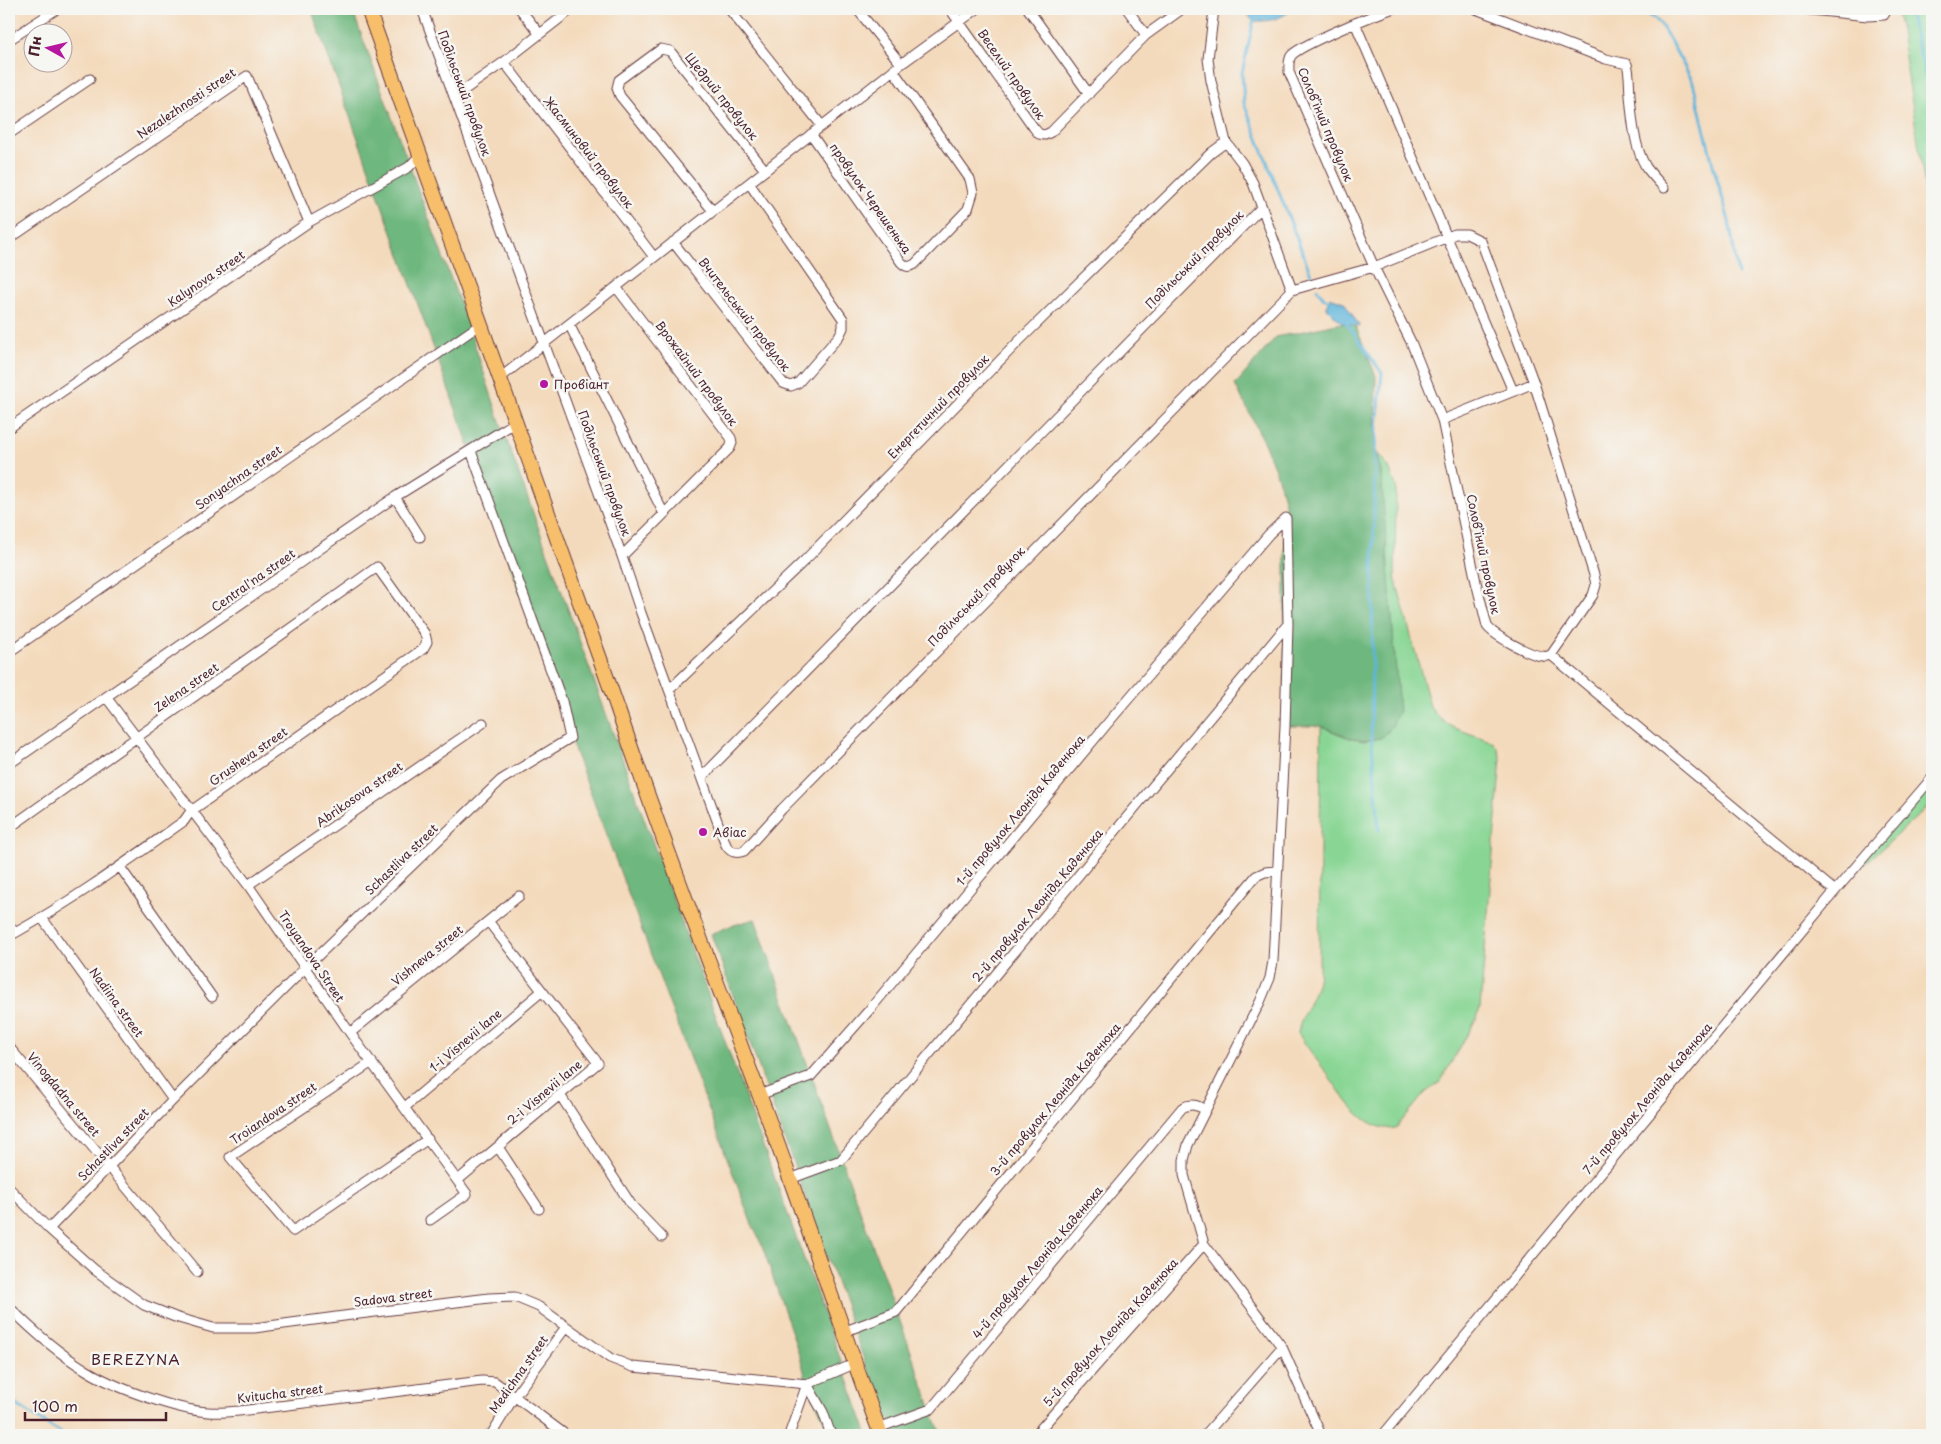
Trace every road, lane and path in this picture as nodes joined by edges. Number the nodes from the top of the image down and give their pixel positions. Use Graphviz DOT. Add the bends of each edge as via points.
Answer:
graph roads {
  1 [pos="57,9"];
  2 [pos="368,9"];
  3 [pos="422,9"];
  4 [pos="520,9"];
  5 [pos="572,9"];
  6 [pos="729,9"];
  7 [pos="857,9"];
  8 [pos="950,9"];
  9 [pos="977,9"];
  10 [pos="1028,9"];
  11 [pos="1127,9"];
  12 [pos="1182,9"];
  13 [pos="1214,9"];
  14 [pos="1391,9"];
  15 [pos="1476,9"];
  16 [pos="1802,9"];
  17 [pos="1887,9"];
  18 [pos="960,22"];
  19 [pos="1355,23"];
  20 [pos="539,33"];
  21 [pos="1146,35"];
  22 [pos="9,40"];
  23 [pos="504,62"];
  24 [pos="897,67"];
  25 [pos="90,80"];
  26 [pos="1089,94"];
  27 [pos="454,97"];
  28 [pos="822,126"];
  29 [pos="9,134"];
  30 [pos="811,134"];
  31 [pos="1226,142"];
  32 [pos="420,155"];
  33 [pos="765,170"];
  34 [pos="749,183"];
  35 [pos="1664,188"];
  36 [pos="1262,207"];
  37 [pos="713,211"];
  38 [pos="309,222"];
  39 [pos="1446,237"];
  40 [pos="9,239"];
  41 [pos="674,242"];
  42 [pos="654,257"];
  43 [pos="1374,267"];
  44 [pos="616,287"];
  45 [pos="1292,290"];
  46 [pos="481,324"];
  47 [pos="568,324"];
  48 [pos="544,343"];
  49 [pos="500,378"];
  50 [pos="1534,383"];
  51 [pos="1513,391"];
  52 [pos="1442,420"];
  53 [pos="516,422"];
  54 [pos="9,428"];
  55 [pos="471,451"];
  56 [pos="395,497"];
  57 [pos="664,514"];
  58 [pos="420,537"];
  59 [pos="622,556"];
  60 [pos="377,567"];
  61 [pos="1288,624"];
  62 [pos="9,652"];
  63 [pos="1551,655"];
  64 [pos="670,689"];
  65 [pos="106,697"];
  66 [pos="483,723"];
  67 [pos="137,736"];
  68 [pos="9,764"];
  69 [pos="702,777"];
  70 [pos="1932,778"];
  71 [pos="191,811"];
  72 [pos="9,828"];
  73 [pos="120,867"];
  74 [pos="1276,871"];
  75 [pos="248,885"];
  76 [pos="1835,890"];
  77 [pos="519,896"];
  78 [pos="42,918"];
  79 [pos="488,921"];
  80 [pos="9,925"];
  81 [pos="304,969"];
  82 [pos="541,992"];
  83 [pos="212,997"];
  84 [pos="350,1033"];
  85 [pos="9,1047"];
  86 [pos="372,1062"];
  87 [pos="759,1094"];
  88 [pos="560,1095"];
  89 [pos="173,1100"];
  90 [pos="405,1107"];
  91 [pos="1206,1110"];
  92 [pos="428,1139"];
  93 [pos="498,1147"];
  94 [pos="108,1167"];
  95 [pos="790,1179"];
  96 [pos="458,1180"];
  97 [pos="9,1188"];
  98 [pos="539,1209"];
  99 [pos="430,1220"];
  100 [pos="49,1230"];
  101 [pos="662,1237"];
  102 [pos="1204,1244"];
  103 [pos="197,1272"];
  104 [pos="9,1307"];
  105 [pos="566,1327"];
  106 [pos="843,1332"];
  107 [pos="1282,1347"];
  108 [pos="854,1364"];
  109 [pos="807,1384"];
  110 [pos="514,1397"];
  111 [pos="879,1431"];
  112 [pos="491,1435"];
  113 [pos="566,1435"];
  114 [pos="789,1435"];
  115 [pos="831,1435"];
  116 [pos="1035,1435"];
  117 [pos="1205,1435"];
  118 [pos="1321,1435"];
  119 [pos="1382,1435"];
  1 -- 22 [label="street"];
  2 -- 32 [label="highway"];
  3 -- 27 [label="street, Подільський провулок"];
  4 -- 20 [label="street"];
  5 -- 20 [label="street"];
  6 -- 28 [label="street"];
  7 -- 24 [label="street"];
  8 -- 18 [label="street"];
  9 -- 18 [label="street"];
  10 -- 26 [label="street"];
  11 -- 21 [label="street"];
  12 -- 21 [label="street, Веселий провулок"];
  13 -- 31 [label="street" via="1208,59"];
  14 -- 19 [label="street, Соловʼїний провулок"];
  15 -- 35 [label="street" via="1627,64 1639,150 1646,167"];
  16 -- 17 [label="street" via="1868,16 1884,15"];
  18 -- 24 [label="street"];
  18 -- 26 [label="street, Веселий провулок" via="1039,134 1051,132"];
  19 -- 39 [label="street"];
  19 -- 43 [label="street, Соловʼїний провулок" via="1296,52 1291,56 1289,72"];
  20 -- 23 [label="street"];
  21 -- 26 [label="street, Веселий провулок"];
  23 -- 27 [label="street"];
  23 -- 42 [label="street, Жасминовий провулок"];
  24 -- 28 [label="street"];
  24 -- 30 [label="street, провулок Черешенька" via="970,179 973,193 968,209 915,264 910,267 901,262"];
  25 -- 29 [label="street"];
  27 -- 48 [label="street, Подільський провулок"];
  28 -- 30 [label="street"];
  30 -- 33 [label="street"];
  31 -- 36 [label="street" via="1248,172"];
  31 -- 64 [label="street, Енергетичний провулок" via="1020,340 811,554"];
  32 -- 38 [label="street, Kalynova street" via="409,167"];
  32 -- 46 [label="highway"];
  33 -- 34 [label="street"];
  33 -- 37 [label="street, Щедрий провулок" via="670,51 661,49 619,80 620,96"];
  34 -- 37 [label="street"];
  34 -- 41 [label="street, Вчительський провулок" via="843,319 839,336 798,383 791,386 782,383"];
  36 -- 45 [label="street"];
  36 -- 69 [label="street, Подільський провулок"];
  37 -- 41 [label="street"];
  38 -- 40 [label="street, Nezalezhnosti street" via="247,76"];
  38 -- 54 [label="street, Kalynova street"];
  39 -- 43 [label="street"];
  39 -- 50 [label="street" via="1467,234 1480,241"];
  39 -- 51 [label="street"];
  41 -- 42 [label="street"];
  42 -- 44 [label="street"];
  43 -- 45 [label="street"];
  43 -- 52 [label="street, Соловʼїний провулок" via="1411,342"];
  44 -- 47 [label="street"];
  44 -- 57 [label="street, Врожайний провулок" via="732,440 730,448"];
  45 -- 69 [label="street, Подільський провулок" via="744,851 735,852 726,845"];
  46 -- 49 [label="highway"];
  46 -- 62 [label="street, Sonyachna street"];
  47 -- 48 [label="street"];
  47 -- 57 [label="street"];
  48 -- 49 [label="street"];
  48 -- 59 [label="street, Подільський провулок"];
  49 -- 53 [label="highway"];
  50 -- 51 [label="street"];
  50 -- 63 [label="street" via="1596,585 1594,595"];
  51 -- 52 [label="street"];
  52 -- 63 [label="street, Соловʼїний провулок" via="1487,626 1496,636 1538,656"];
  53 -- 55 [label="street, Central'na street"];
  53 -- 87 [label="highway" via="648,798"];
  55 -- 56 [label="street, Central'na street"];
  55 -- 81 [label="street, Schastliva street" via="562,701 570,738 501,780"];
  56 -- 58 [label="street"];
  56 -- 65 [label="street, Central'na street"];
  57 -- 59 [label="street, Врожайний провулок"];
  59 -- 64 [label="street, Подільський провулок"];
  60 -- 67 [label="street, Zelena street"];
  60 -- 71 [label="street, Grusheva street" via="425,634 428,642 423,649"];
  61 -- 74 [label="street"];
  61 -- 87 [label="street, 1-й провулок Леоніда Каденюка" via="1286,518 1107,724 811,1076"];
  61 -- 95 [label="street, 2-й провулок Леоніда Каденюка" via="841,1160"];
  63 -- 76 [label="street"];
  64 -- 69 [label="street, Подільський провулок"];
  65 -- 67 [label="street, Troyandova Street"];
  65 -- 68 [label="street, Central'na street"];
  66 -- 75 [label="street, Abrikosova street"];
  67 -- 71 [label="street, Troyandova Street"];
  67 -- 72 [label="street, Zelena street"];
  70 -- 76 [label="street, 7-й провулок Леоніда Каденюка"];
  71 -- 73 [label="street, Grusheva street" via="184,821"];
  71 -- 75 [label="street, Troyandova Street"];
  73 -- 78 [label="street, Grusheva street"];
  73 -- 83 [label="street"];
  74 -- 91 [label="street" via="1270,978"];
  74 -- 106 [label="street, 3-й провулок Леоніда Каденюка" via="1256,876 896,1312"];
  75 -- 81 [label="street, Troyandova Street"];
  76 -- 119 [label="street, 7-й провулок Леоніда Каденюка"];
  77 -- 79 [label="street, Vishneva street"];
  78 -- 80 [label="street, Grusheva street" via="15,933"];
  78 -- 89 [label="street, Nadiina street"];
  79 -- 82 [label="street"];
  79 -- 84 [label="street, Vishneva street"];
  81 -- 84 [label="street, Troyandova Street"];
  81 -- 89 [label="street, Schastliva street"];
  82 -- 88 [label="street, 2-i Visnevii lane" via="598,1063"];
  82 -- 90 [label="street, 1-i Visnevii lane"];
  84 -- 86 [label="street, Troyandova Street"];
  85 -- 94 [label="street, Vinogdadna street"];
  86 -- 90 [label="street, Troyandova Street"];
  86 -- 92 [label="street, Troiandova street" via="230,1157 293,1231"];
  87 -- 95 [label="highway"];
  88 -- 93 [label="street, 2-i Visnevii lane"];
  88 -- 101 [label="street" via="632,1206"];
  89 -- 94 [label="street, Schastliva street"];
  90 -- 92 [label="street, Troyandova Street"];
  91 -- 102 [label="street" via="1188,1145 1184,1168"];
  91 -- 111 [label="street, 4-й провулок Леоніда Каденюка" via="1194,1104 1182,1108 931,1410"];
  92 -- 96 [label="street, Troyandova Street"];
  93 -- 96 [label="street, 2-i Visnevii lane"];
  93 -- 98 [label="street"];
  94 -- 100 [label="street, Schastliva street"];
  94 -- 103 [label="street, Vinogdadna street"];
  95 -- 106 [label="highway"];
  96 -- 99 [label="street, Troyandova Street" via="467,1194"];
  97 -- 100 [label="street, Sadova street"];
  100 -- 105 [label="street, Sadova street" via="95,1270 144,1305 213,1328 254,1328 515,1296 539,1307"];
  102 -- 107 [label="street"];
  102 -- 116 [label="street, 5-й провулок Леоніда Каденюка"];
  104 -- 110 [label="street, Kvitucha street" via="87,1372 132,1391 195,1410 239,1411 482,1381 495,1382"];
  105 -- 109 [label="street, Sadova street" via="610,1358 633,1367"];
  105 -- 110 [label="street, Medichna street"];
  106 -- 108 [label="highway"];
  107 -- 117 [label="street"];
  107 -- 118 [label="street"];
  108 -- 109 [label="street"];
  108 -- 111 [label="highway"];
  109 -- 114 [label="street"];
  109 -- 115 [label="street" via="823,1412"];
  110 -- 112 [label="street, Medichna street"];
  110 -- 113 [label="street, Kvitucha street"];
}
